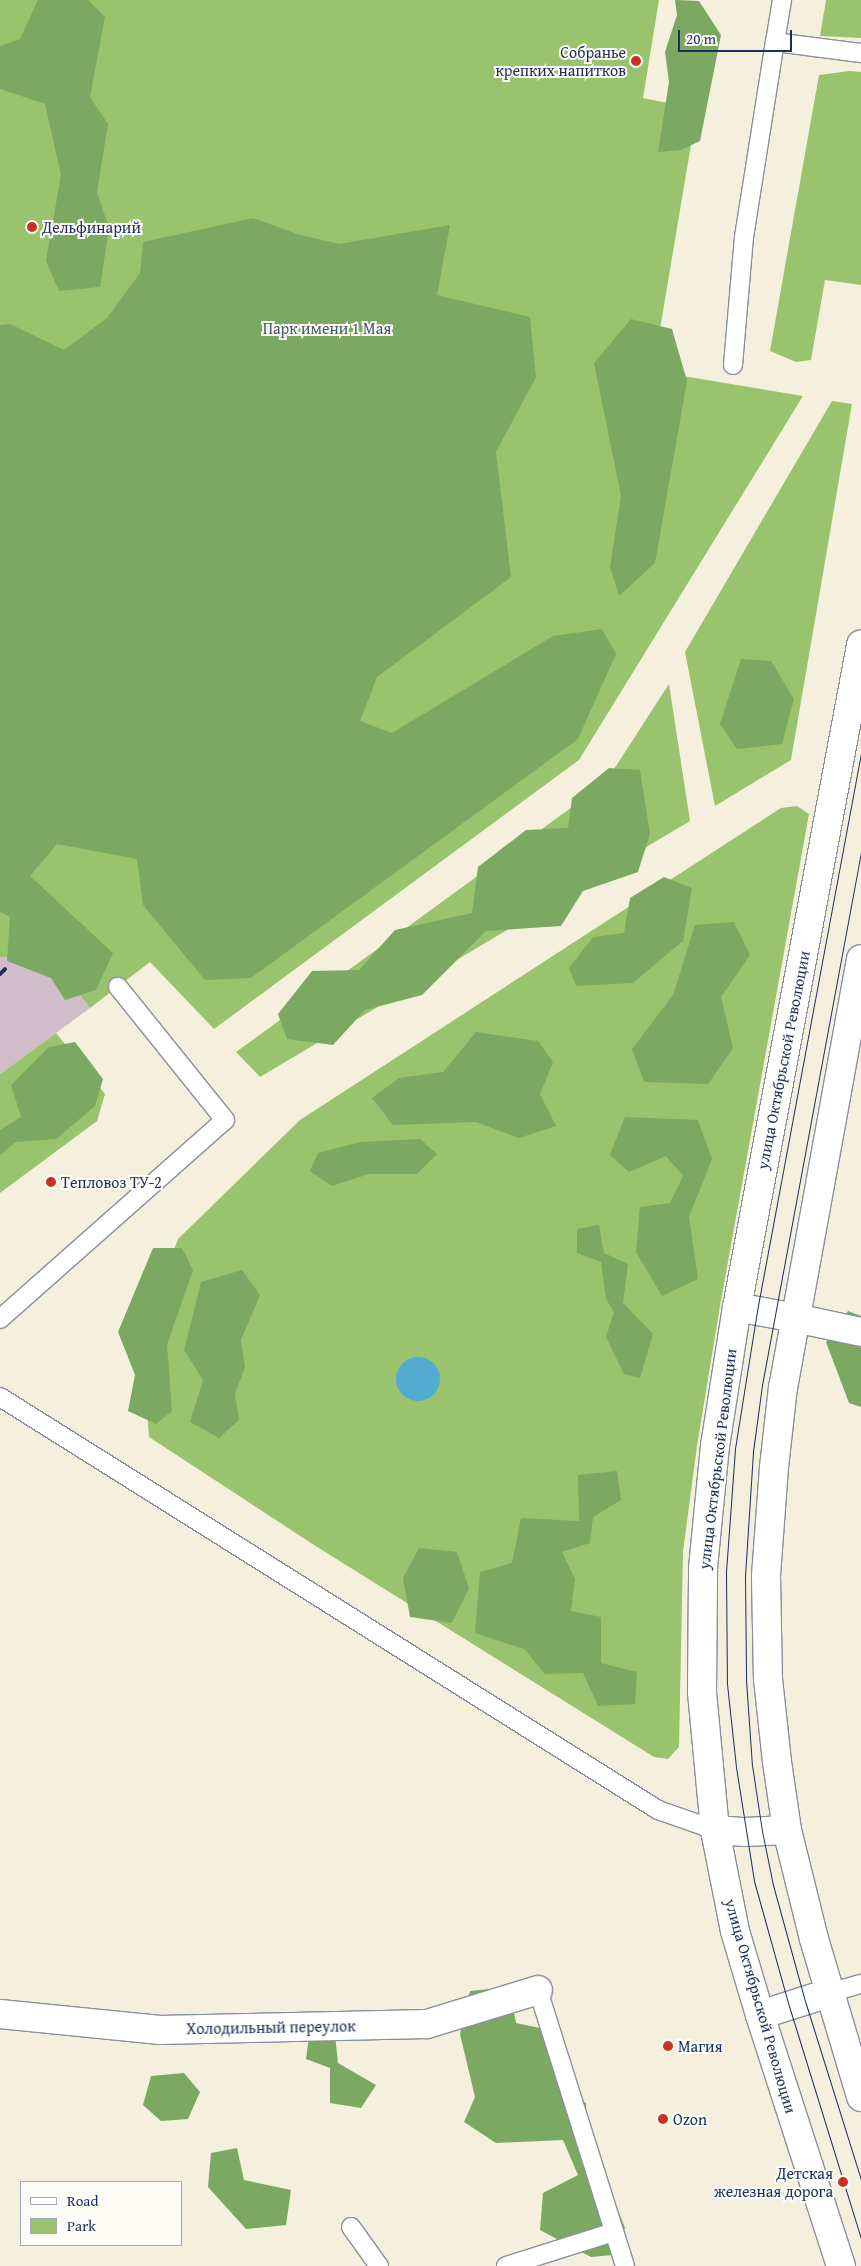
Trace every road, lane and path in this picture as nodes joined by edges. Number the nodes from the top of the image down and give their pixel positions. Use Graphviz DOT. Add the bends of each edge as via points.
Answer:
graph roads {
  1 [pos="782,0"];
  2 [pos="776,42"];
  3 [pos="861,53"];
  4 [pos="733,365"];
  5 [pos="861,645"];
  6 [pos="861,959"];
  7 [pos="118,987"];
  8 [pos="737,1307"];
  9 [pos="795,1318"];
  10 [pos="0,1319"];
  11 [pos="861,1332"];
  12 [pos="0,1397"];
  13 [pos="715,1830"];
  14 [pos="787,1830"];
  15 [pos="861,1984"];
  16 [pos="538,1990"];
  17 [pos="829,1993"];
  18 [pos="0,2014"];
  19 [pos="760,2015"];
  20 [pos="861,2097"];
  21 [pos="350,2227"];
  22 [pos="614,2232"];
  23 [pos="379,2266"];
  24 [pos="506,2266"];
  25 [pos="625,2266"];
  26 [pos="842,2266"];
  1 -- 2 [label="lane"];
  2 -- 3 [label="lane"];
  2 -- 4 [label="lane" via="744,237"];
  5 -- 8 [label="main road, улица Октябрьской Революции"];
  6 -- 9 [label="main road"];
  7 -- 10 [label="lane" via="225,1120"];
  8 -- 9 [label="main road"];
  8 -- 13 [label="main road, улица Октябрьской Революции" via="716,1446 703,1568 702,1692"];
  9 -- 11 [label="main road"];
  9 -- 14 [label="main road" via="774,1466 766,1577 768,1679"];
  12 -- 13 [label="lane" via="658,1810"];
  13 -- 14 [label="main road"];
  13 -- 19 [label="main road, улица Октябрьской Революции" via="735,1931"];
  14 -- 17 [label="main road"];
  15 -- 17 [label="lane"];
  16 -- 18 [label="main road, Холодильный переулок" via="427,2024 160,2030"];
  16 -- 22 [label="lane"];
  17 -- 19 [label="main road"];
  17 -- 20 [label="main road"];
  19 -- 26 [label="main road, улица Октябрьской Революции"];
  21 -- 23 [label="lane"];
  22 -- 24 [label="lane"];
  22 -- 25 [label="lane"];
}
